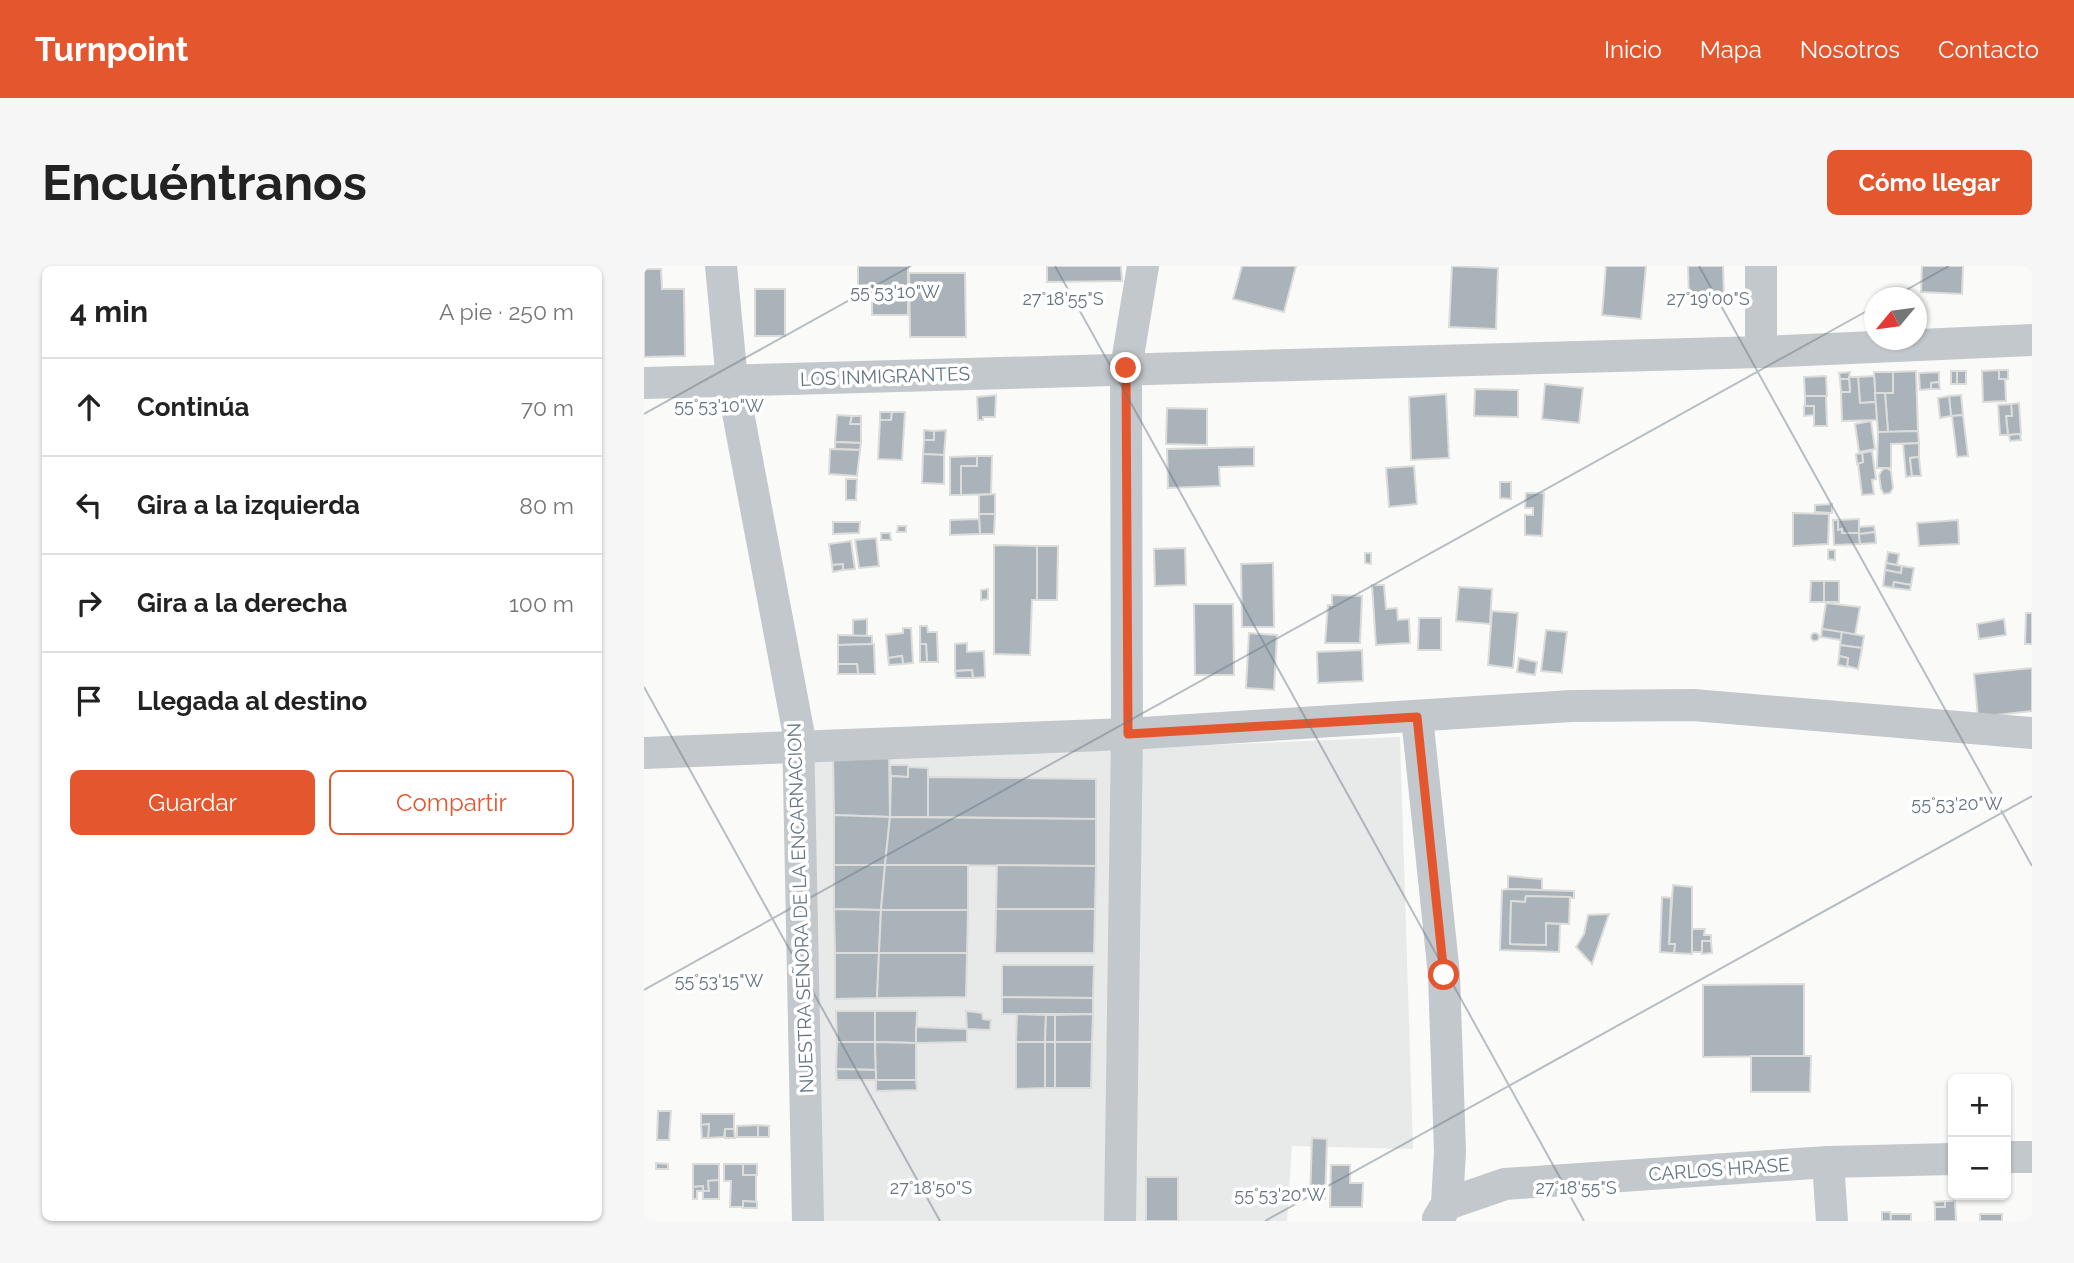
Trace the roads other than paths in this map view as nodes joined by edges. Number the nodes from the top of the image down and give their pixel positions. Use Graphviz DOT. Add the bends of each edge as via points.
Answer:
graph roads {
  1 [pos="721,266"];
  2 [pos="1143,266"];
  3 [pos="1761,266"];
  4 [pos="2032,340"];
  5 [pos="1761,352"];
  6 [pos="1126,368"];
  7 [pos="732,381"];
  8 [pos="644,383"];
  9 [pos="1417,717"];
  10 [pos="2032,733"];
  11 [pos="1128,734"];
  12 [pos="798,748"];
  13 [pos="644,753"];
  14 [pos="2011,1157"];
  15 [pos="2032,1157"];
  16 [pos="1948,1159"];
  17 [pos="1828,1162"];
  18 [pos="1442,1212"];
  19 [pos="808,1221"];
  20 [pos="1120,1221"];
  21 [pos="1832,1221"];
  1 -- 7 [label="street, NUESTRA SEÑORA DE LA ENCARNACION"];
  2 -- 6 [label="street"];
  3 -- 5 [label="street"];
  4 -- 5 [label="street, LOS INMIGRANTES"];
  5 -- 6 [label="street, LOS INMIGRANTES"];
  6 -- 7 [label="street, LOS INMIGRANTES"];
  6 -- 11 [label="street"];
  7 -- 8 [label="street, LOS INMIGRANTES"];
  7 -- 12 [label="street, NUESTRA SEÑORA DE LA ENCARNACION"];
  9 -- 10 [label="street" via="1571,706 1693,705"];
  9 -- 11 [label="street"];
  9 -- 18 [label="street" via="1444,975 1450,1151"];
  11 -- 12 [label="street"];
  11 -- 20 [label="street"];
  12 -- 13 [label="street"];
  12 -- 19 [label="street, NUESTRA SEÑORA DE LA ENCARNACION"];
  14 -- 15 [label="street"];
  16 -- 17 [label="street, CARLOS HRASE"];
  17 -- 18 [label="street, CARLOS HRASE" via="1505,1184"];
  17 -- 21 [label="street"];
}
